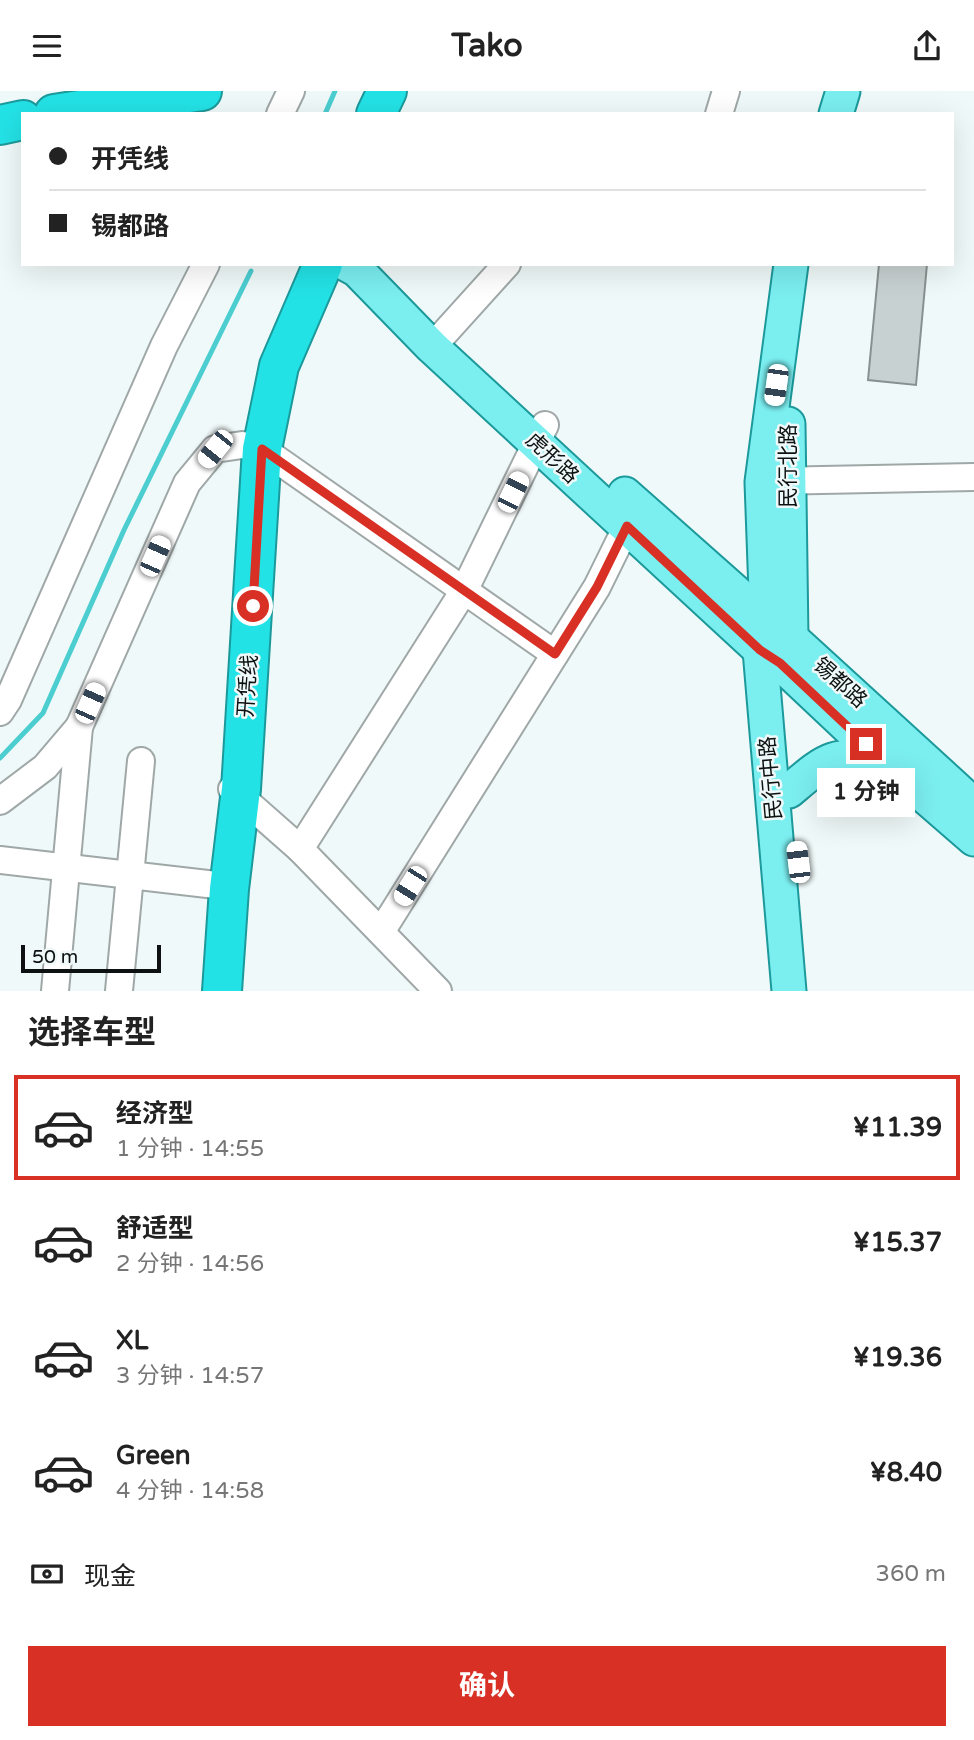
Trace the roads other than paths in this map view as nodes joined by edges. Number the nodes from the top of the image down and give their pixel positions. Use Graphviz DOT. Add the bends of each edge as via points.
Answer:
graph roads {
  1 [pos="202,91"];
  2 [pos="291,91"];
  3 [pos="387,91"];
  4 [pos="726,91"];
  5 [pos="843,91"];
  6 [pos="66,112"];
  7 [pos="281,112"];
  8 [pos="377,112"];
  9 [pos="720,112"];
  10 [pos="837,112"];
  11 [pos="21,120"];
  12 [pos="0,125"];
  13 [pos="205,266"];
  14 [pos="297,266"];
  15 [pos="322,266"];
  16 [pos="350,266"];
  17 [pos="379,266"];
  18 [pos="505,266"];
  19 [pos="791,266"];
  20 [pos="437,340"];
  21 [pos="541,434"];
  22 [pos="252,447"];
  23 [pos="974,477"];
  24 [pos="775,480"];
  25 [pos="631,515"];
  26 [pos="465,589"];
  27 [pos="774,642"];
  28 [pos="555,654"];
  29 [pos="0,712"];
  30 [pos="79,727"];
  31 [pos="883,760"];
  32 [pos="141,761"];
  33 [pos="234,791"];
  34 [pos="789,791"];
  35 [pos="0,801"];
  36 [pos="974,805"];
  37 [pos="974,839"];
  38 [pos="300,849"];
  39 [pos="0,860"];
  40 [pos="67,868"];
  41 [pos="129,875"];
  42 [pos="216,885"];
  43 [pos="381,932"];
  44 [pos="55,991"];
  45 [pos="119,991"];
  46 [pos="209,991"];
  47 [pos="222,991"];
  48 [pos="438,991"];
  49 [pos="789,991"];
  50 [pos="800,991"];
  1 -- 6 [label="highway"];
  2 -- 7 [label="street"];
  3 -- 8 [label="highway"];
  4 -- 9 [label="street"];
  5 -- 10 [label="main road"];
  11 -- 12 [label="highway"];
  13 -- 29 [label="street" via="164,346"];
  14 -- 22 [label="highway, 开凭线" via="259,355"];
  15 -- 22 [label="highway, 开凭线" via="279,366"];
  16 -- 20 [label="main road, 虎形路"];
  17 -- 20 [label="main road, 虎形路"];
  18 -- 20 [label="street"];
  19 -- 24 [label="main road, 民行北路"];
  20 -- 21 [label="main road, 虎形路"];
  21 -- 25 [label="main road, 虎形路"];
  21 -- 26 [label="street"];
  22 -- 26 [label="street"];
  22 -- 30 [label="street" via="215,449 187,483"];
  22 -- 33 [label="highway, 开凭线"];
  23 -- 24 [label="street"];
  24 -- 27 [label="main road, 民行北路"];
  25 -- 27 [label="main road, 虎形路"];
  25 -- 28 [label="street" via="597,587"];
  26 -- 28 [label="street"];
  26 -- 38 [label="street"];
  27 -- 31 [label="main road, 锡都路"];
  27 -- 34 [label="main road, 民行中路"];
  27 -- 36 [label="main road, 锡都路"];
  27 -- 49 [label="main road, 民行中路"];
  28 -- 43 [label="street"];
  30 -- 35 [label="street" via="45,767"];
  30 -- 40 [label="street"];
  31 -- 34 [label="main road" via="858,756 830,759"];
  31 -- 37 [label="main road, 锡都路"];
  32 -- 41 [label="street"];
  33 -- 38 [label="street"];
  33 -- 42 [label="highway, 开凭线"];
  33 -- 47 [label="highway, 开凭线"];
  34 -- 50 [label="main road, 民行中路" via="800,885"];
  38 -- 43 [label="street"];
  39 -- 40 [label="street"];
  40 -- 41 [label="street"];
  40 -- 44 [label="street"];
  41 -- 42 [label="street"];
  41 -- 45 [label="street"];
  42 -- 46 [label="highway, 开凭线"];
  43 -- 48 [label="street"];
}
